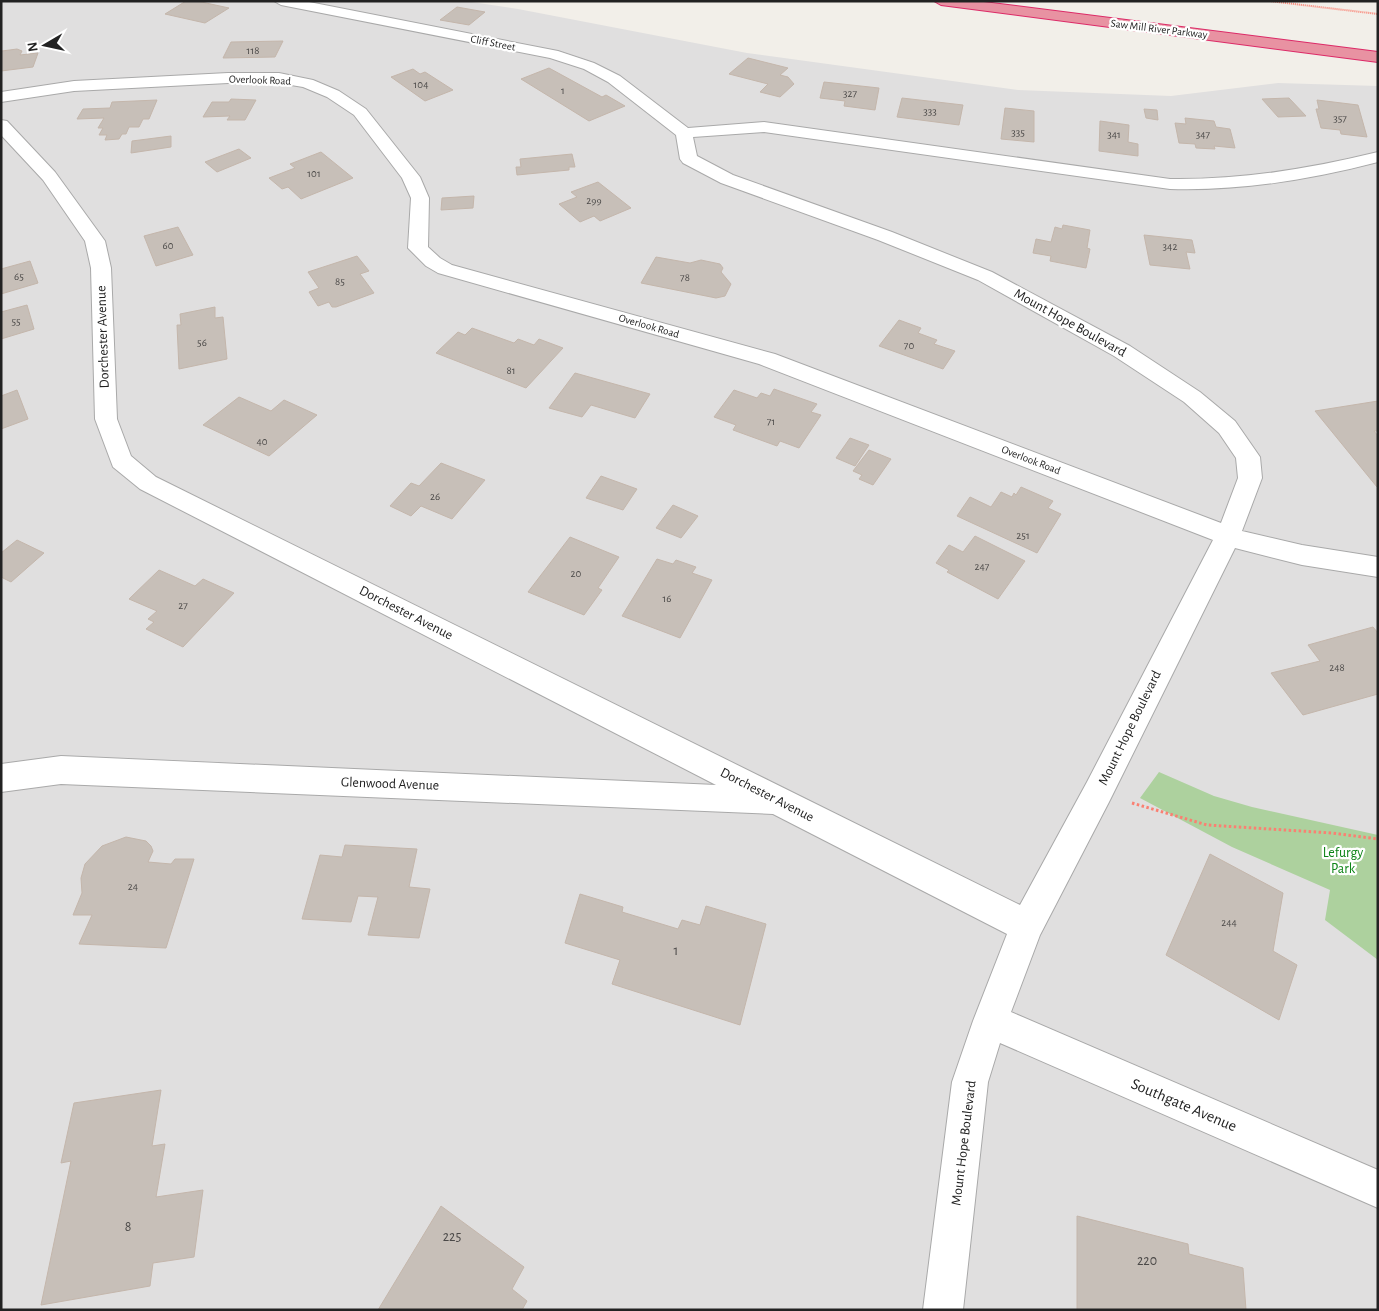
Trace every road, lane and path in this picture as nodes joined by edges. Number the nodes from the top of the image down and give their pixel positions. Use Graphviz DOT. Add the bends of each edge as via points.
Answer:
graph roads {
  1 [pos="281,1"];
  2 [pos="941,1"];
  3 [pos="1029,1"];
  4 [pos="1269,1"];
  5 [pos="1378,14"];
  6 [pos="1378,45"];
  7 [pos="1378,57"];
  8 [pos="1,98"];
  9 [pos="1,125"];
  10 [pos="684,133"];
  11 [pos="1378,157"];
  12 [pos="1228,536"];
  13 [pos="1378,567"];
  14 [pos="1,778"];
  15 [pos="1098,792"];
  16 [pos="779,801"];
  17 [pos="1378,839"];
  18 [pos="1027,926"];
  19 [pos="990,1021"];
  20 [pos="1378,1189"];
  21 [pos="943,1310"];
  1 -- 10 [label="street, Cliff Street" via="553,54 589,66 614,79"];
  2 -- 7 [label="highway, Saw Mill River Parkway"];
  3 -- 6 [label="highway, Saw Mill River Parkway"];
  4 -- 5 [label="path"];
  8 -- 12 [label="street, Overlook Road" via="74,86 228,78 279,78 307,83 360,112 411,177 420,198 418,248 445,269 767,359"];
  9 -- 16 [label="street, Dorchester Avenue" via="49,176 94,241 100,268 106,419 121,462 148,483"];
  10 -- 11 [label="street" via="764,127 1199,186 1289,175"];
  10 -- 12 [label="street, Mount Hope Boulevard" via="689,159 727,180 885,236 985,276 1122,351 1192,397 1227,427 1248,457 1250,478"];
  12 -- 13 [label="street, Overlook Road" via="1327,562"];
  12 -- 15 [label="street, Mount Hope Boulevard"];
  14 -- 16 [label="street, Glenwood Avenue" via="61,770"];
  15 -- 17 [label="path" via="1207,825"];
  15 -- 18 [label="street, Mount Hope Boulevard"];
  16 -- 18 [label="street, Dorchester Avenue"];
  18 -- 19 [label="street, Mount Hope Boulevard"];
  19 -- 20 [label="street, Southgate Avenue"];
  19 -- 21 [label="street, Mount Hope Boulevard" via="970,1082"];
}
